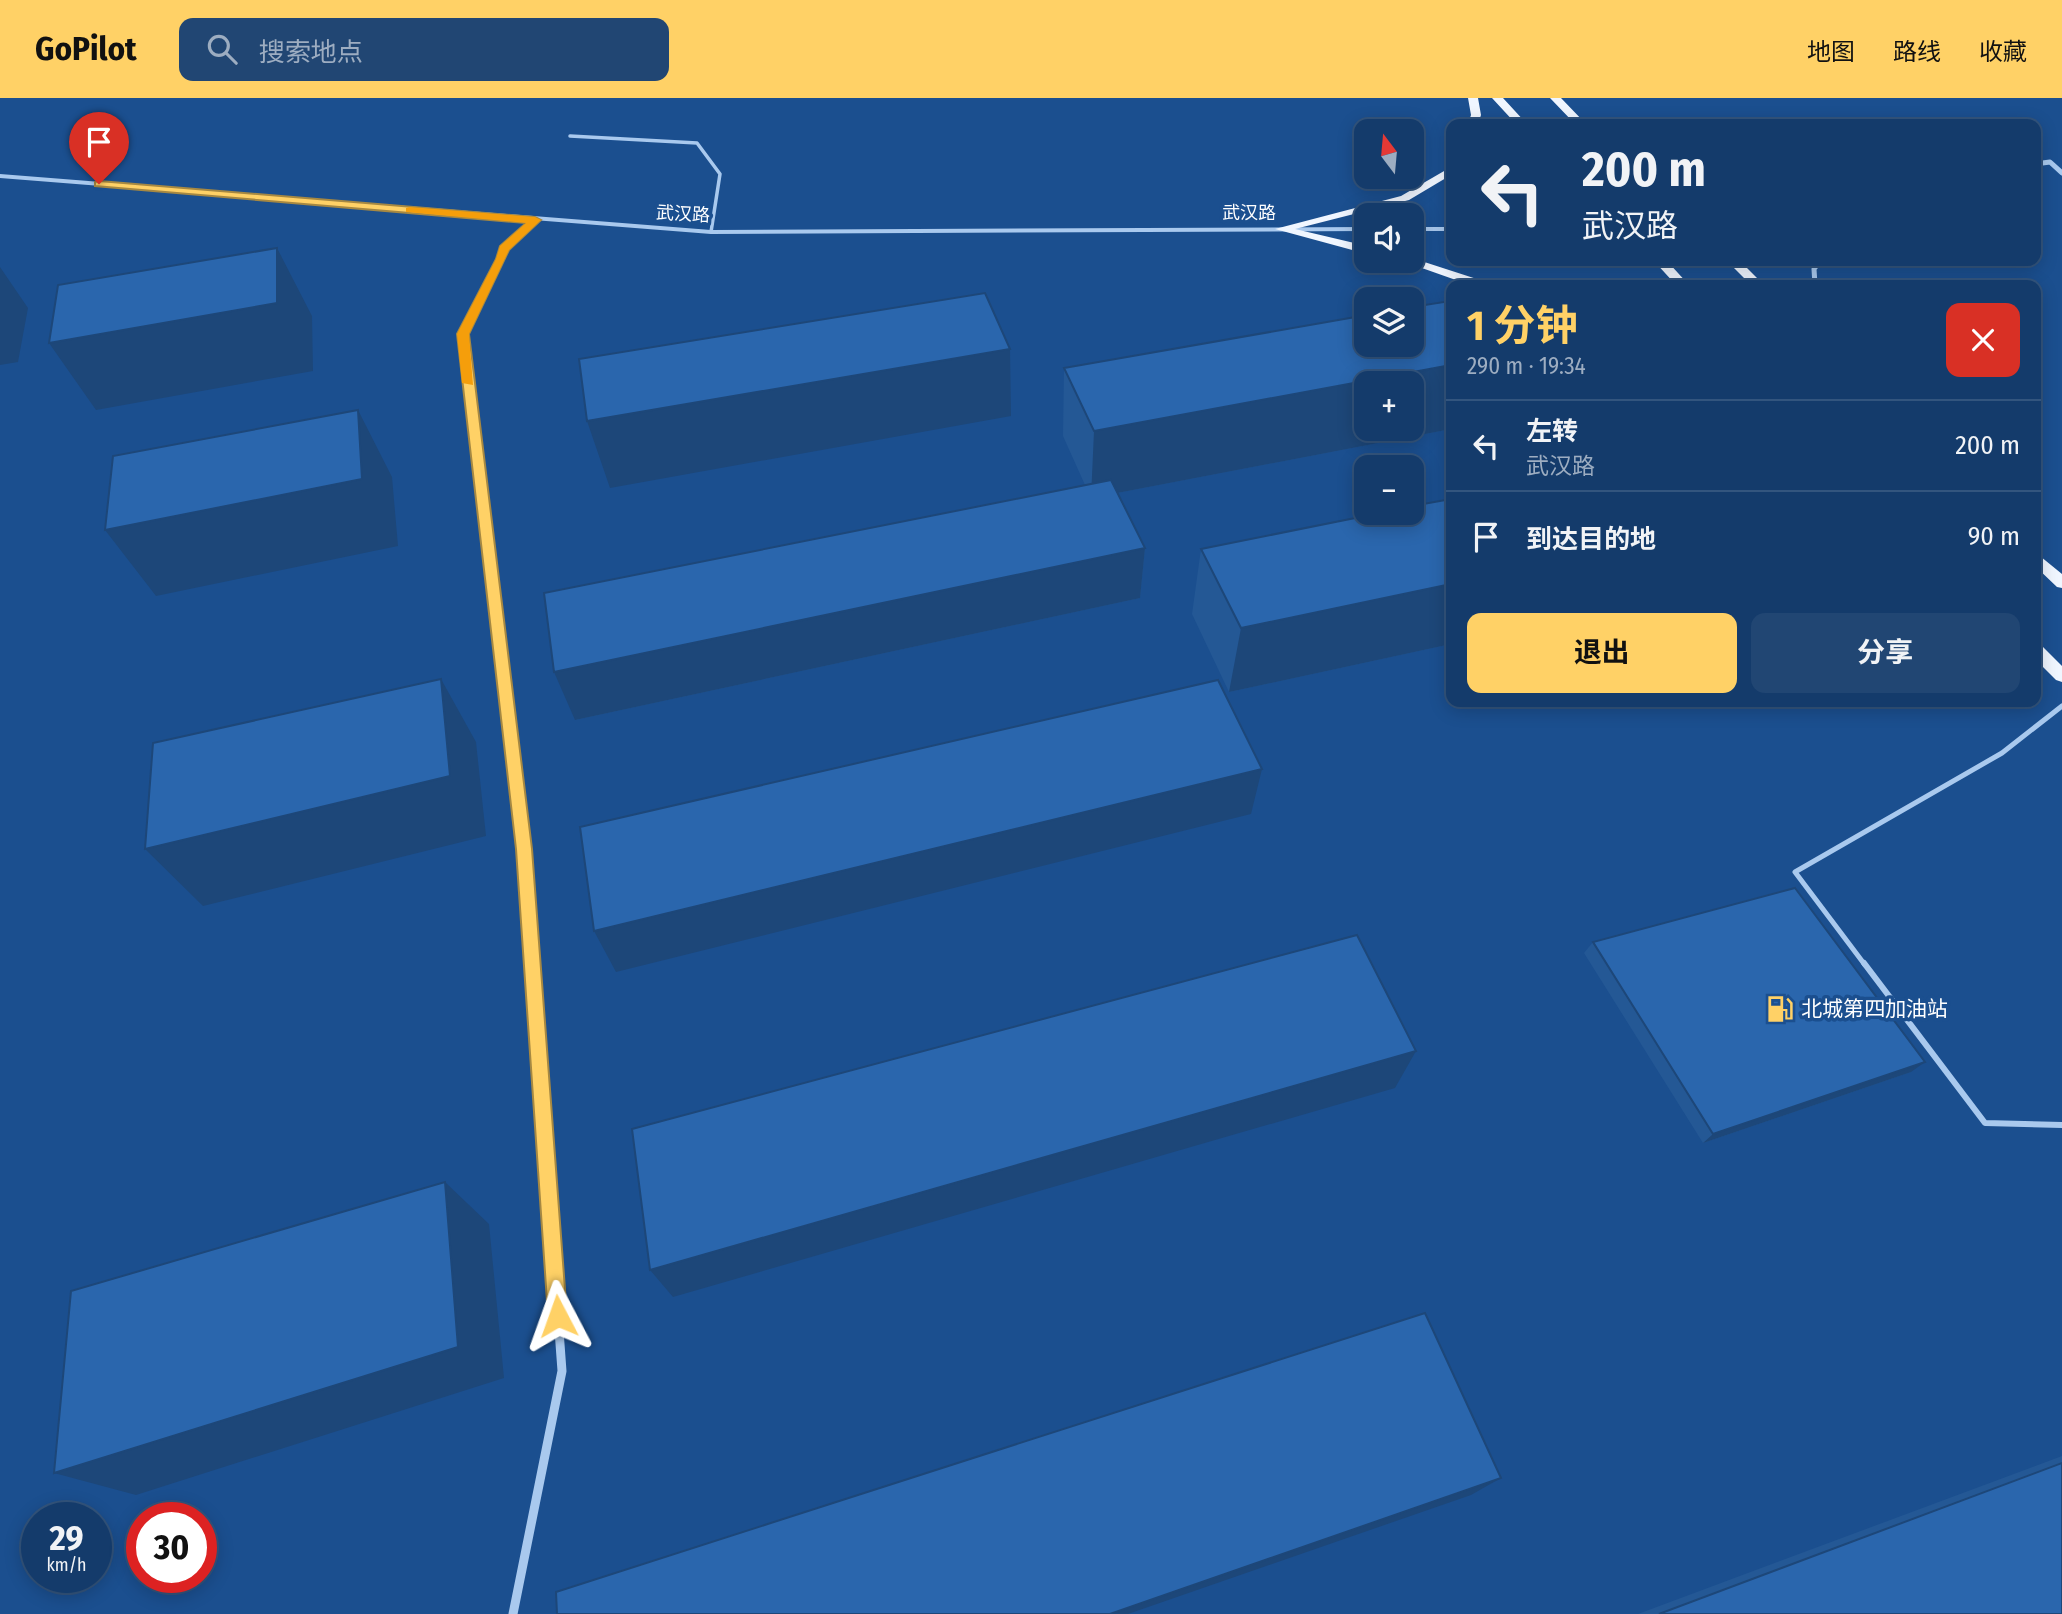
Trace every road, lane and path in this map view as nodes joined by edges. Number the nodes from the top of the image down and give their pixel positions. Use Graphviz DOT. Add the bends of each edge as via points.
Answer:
graph roads {
  1 [pos="1473,98"];
  2 [pos="1497,98"];
  3 [pos="1555,98"];
  4 [pos="1475,119"];
  5 [pos="1517,119"];
  6 [pos="1576,119"];
  7 [pos="570,136"];
  8 [pos="2041,164"];
  9 [pos="1446,173"];
  10 [pos="2062,173"];
  11 [pos="0,176"];
  12 [pos="535,220"];
  13 [pos="1281,229"];
  14 [pos="1354,229"];
  15 [pos="1424,229"];
  16 [pos="1446,229"];
  17 [pos="711,232"];
  18 [pos="1354,247"];
  19 [pos="1424,266"];
  20 [pos="1665,266"];
  21 [pos="1738,266"];
  22 [pos="1467,280"];
  23 [pos="1678,280"];
  24 [pos="1753,280"];
  25 [pos="2041,563"];
  26 [pos="2062,583"];
  27 [pos="2041,655"];
  28 [pos="2062,676"];
  29 [pos="2062,706"];
  30 [pos="2062,1125"];
  31 [pos="513,1614"];
  1 -- 4 [label="main road"];
  2 -- 5 [label="main road"];
  3 -- 6 [label="main road"];
  7 -- 17 [label="lane" via="697,144 720,174"];
  8 -- 10 [label="street" via="2050,162"];
  9 -- 13 [label="main road" via="1405,198"];
  11 -- 12 [label="street, 武汉路"];
  12 -- 17 [label="street, 武汉路"];
  12 -- 31 [label="street" via="503,248 463,334 524,849 562,1371"];
  13 -- 14 [label="street, 武汉路"];
  13 -- 17 [label="street, 武汉路"];
  13 -- 18 [label="main road"];
  15 -- 16 [label="street"];
  19 -- 22 [label="main road"];
  20 -- 23 [label="main road"];
  21 -- 24 [label="main road"];
  25 -- 26 [label="main road"];
  27 -- 28 [label="main road"];
  29 -- 30 [label="lane" via="2002,753 1795,872 1985,1123"];
}
